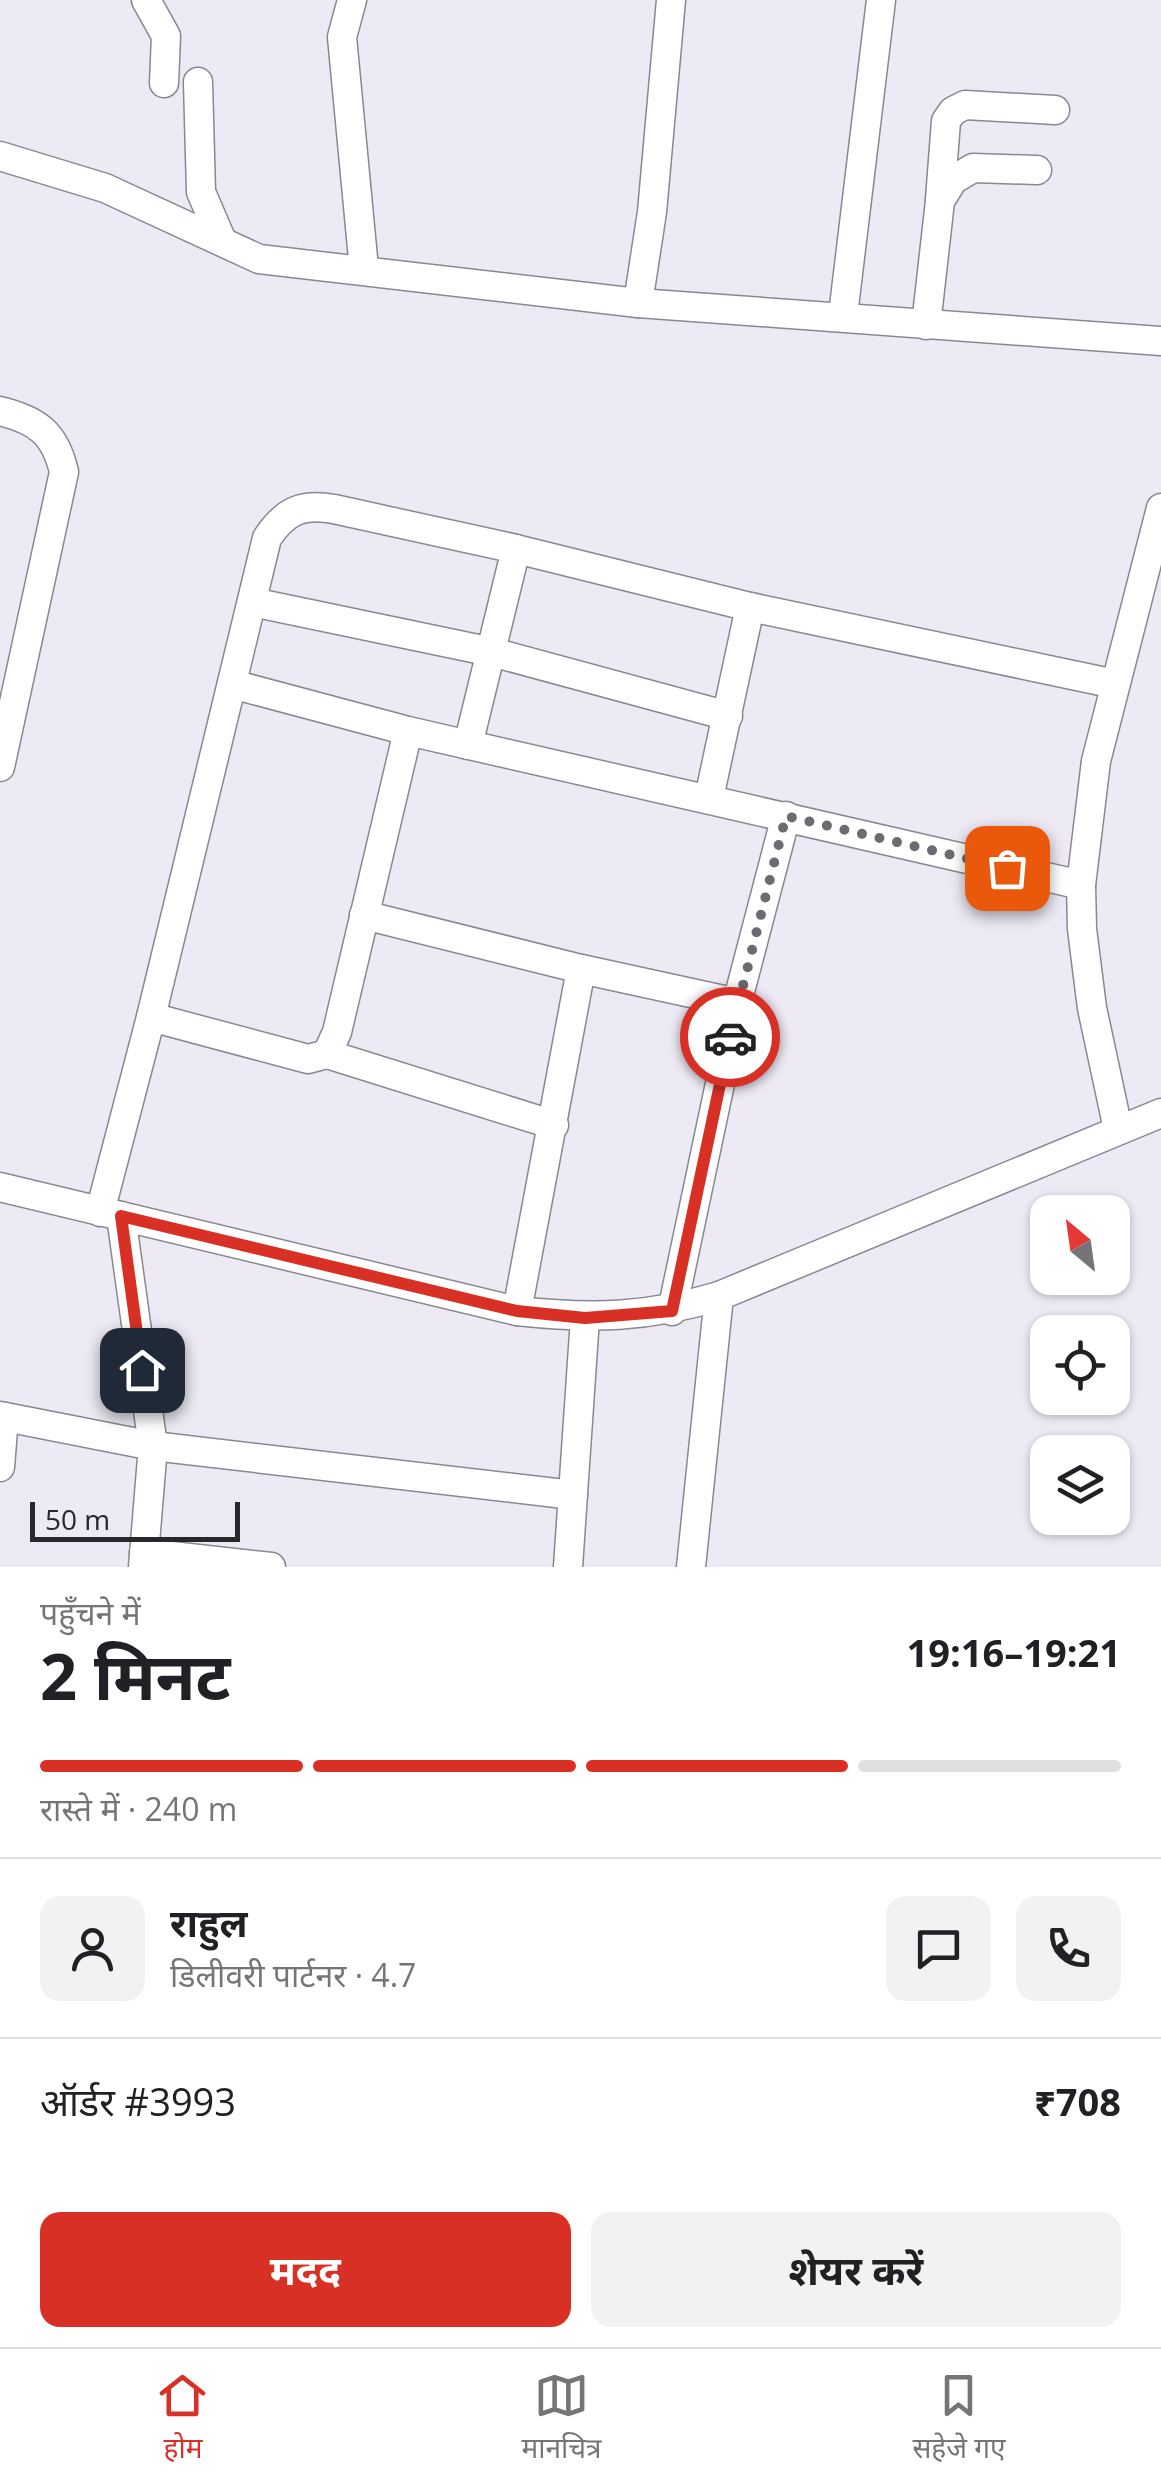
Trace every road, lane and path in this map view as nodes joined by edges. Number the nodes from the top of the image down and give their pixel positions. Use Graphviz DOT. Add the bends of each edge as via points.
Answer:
graph roads {
  1 [pos="146,0"];
  2 [pos="352,0"];
  3 [pos="671,0"];
  4 [pos="882,0"];
  5 [pos="198,82"];
  6 [pos="164,83"];
  7 [pos="1055,110"];
  8 [pos="0,156"];
  9 [pos="1037,170"];
  10 [pos="940,200"];
  11 [pos="222,240"];
  12 [pos="364,268"];
  13 [pos="638,303"];
  14 [pos="843,316"];
  15 [pos="926,325"];
  16 [pos="1161,341"];
  17 [pos="0,410"];
  18 [pos="1161,508"];
  19 [pos="1156,548"];
  20 [pos="516,549"];
  21 [pos="252,602"];
  22 [pos="750,607"];
  23 [pos="492,652"];
  24 [pos="232,684"];
  25 [pos="1115,684"];
  26 [pos="728,716"];
  27 [pos="408,732"];
  28 [pos="468,745"];
  29 [pos="0,767"];
  30 [pos="709,798"];
  31 [pos="786,816"];
  32 [pos="1081,886"];
  33 [pos="364,915"];
  34 [pos="581,969"];
  35 [pos="737,1003"];
  36 [pos="151,1017"];
  37 [pos="328,1054"];
  38 [pos="1161,1112"];
  39 [pos="554,1125"];
  40 [pos="1118,1129"];
  41 [pos="0,1187"];
  42 [pos="110,1214"];
  43 [pos="720,1296"];
  44 [pos="517,1311"];
  45 [pos="672,1311"];
  46 [pos="585,1318"];
  47 [pos="2,1416"];
  48 [pos="154,1446"];
  49 [pos="0,1467"];
  50 [pos="573,1496"];
  51 [pos="144,1560"];
  52 [pos="270,1567"];
  53 [pos="568,1567"];
  54 [pos="691,1567"];
  1 -- 6 [label="street" via="166,36"];
  2 -- 12 [label="street" via="342,37"];
  3 -- 13 [label="street"];
  4 -- 14 [label="street"];
  5 -- 11 [label="street" via="201,192"];
  7 -- 10 [label="street" via="965,105 952,111"];
  8 -- 11 [label="street" via="106,188"];
  9 -- 10 [label="street" via="972,168"];
  10 -- 15 [label="street"];
  11 -- 12 [label="street" via="259,258"];
  12 -- 13 [label="street"];
  13 -- 14 [label="street"];
  14 -- 15 [label="street"];
  15 -- 16 [label="street"];
  17 -- 29 [label="street" via="34,421 50,437 64,472"];
  18 -- 19 [label="street"];
  19 -- 25 [label="street"];
  20 -- 21 [label="street" via="334,509 296,509 267,538"];
  20 -- 22 [label="street"];
  20 -- 23 [label="street"];
  21 -- 23 [label="street"];
  21 -- 24 [label="street"];
  22 -- 25 [label="street"];
  22 -- 26 [label="street"];
  23 -- 26 [label="street"];
  23 -- 28 [label="street"];
  24 -- 27 [label="street"];
  24 -- 36 [label="street"];
  25 -- 32 [label="street" via="1096,760"];
  26 -- 30 [label="street"];
  27 -- 28 [label="street"];
  27 -- 33 [label="street"];
  28 -- 30 [label="street"];
  30 -- 31 [label="street"];
  31 -- 32 [label="street"];
  31 -- 35 [label="street"];
  32 -- 40 [label="street" via="1092,1008"];
  33 -- 34 [label="street"];
  33 -- 37 [label="street"];
  34 -- 35 [label="street"];
  34 -- 39 [label="street"];
  35 -- 45 [label="street"];
  36 -- 37 [label="street" via="308,1059"];
  36 -- 42 [label="street"];
  37 -- 39 [label="street"];
  38 -- 40 [label="street"];
  39 -- 44 [label="street"];
  40 -- 43 [label="street"];
  41 -- 42 [label="street"];
  42 -- 44 [label="street"];
  42 -- 48 [label="street"];
  43 -- 45 [label="street"];
  43 -- 54 [label="street"];
  44 -- 46 [label="street"];
  45 -- 46 [label="street"];
  46 -- 50 [label="street"];
  47 -- 48 [label="street"];
  47 -- 49 [label="street"];
  48 -- 50 [label="street"];
  48 -- 51 [label="street"];
  50 -- 53 [label="street"];
  51 -- 52 [label="street"];
}
